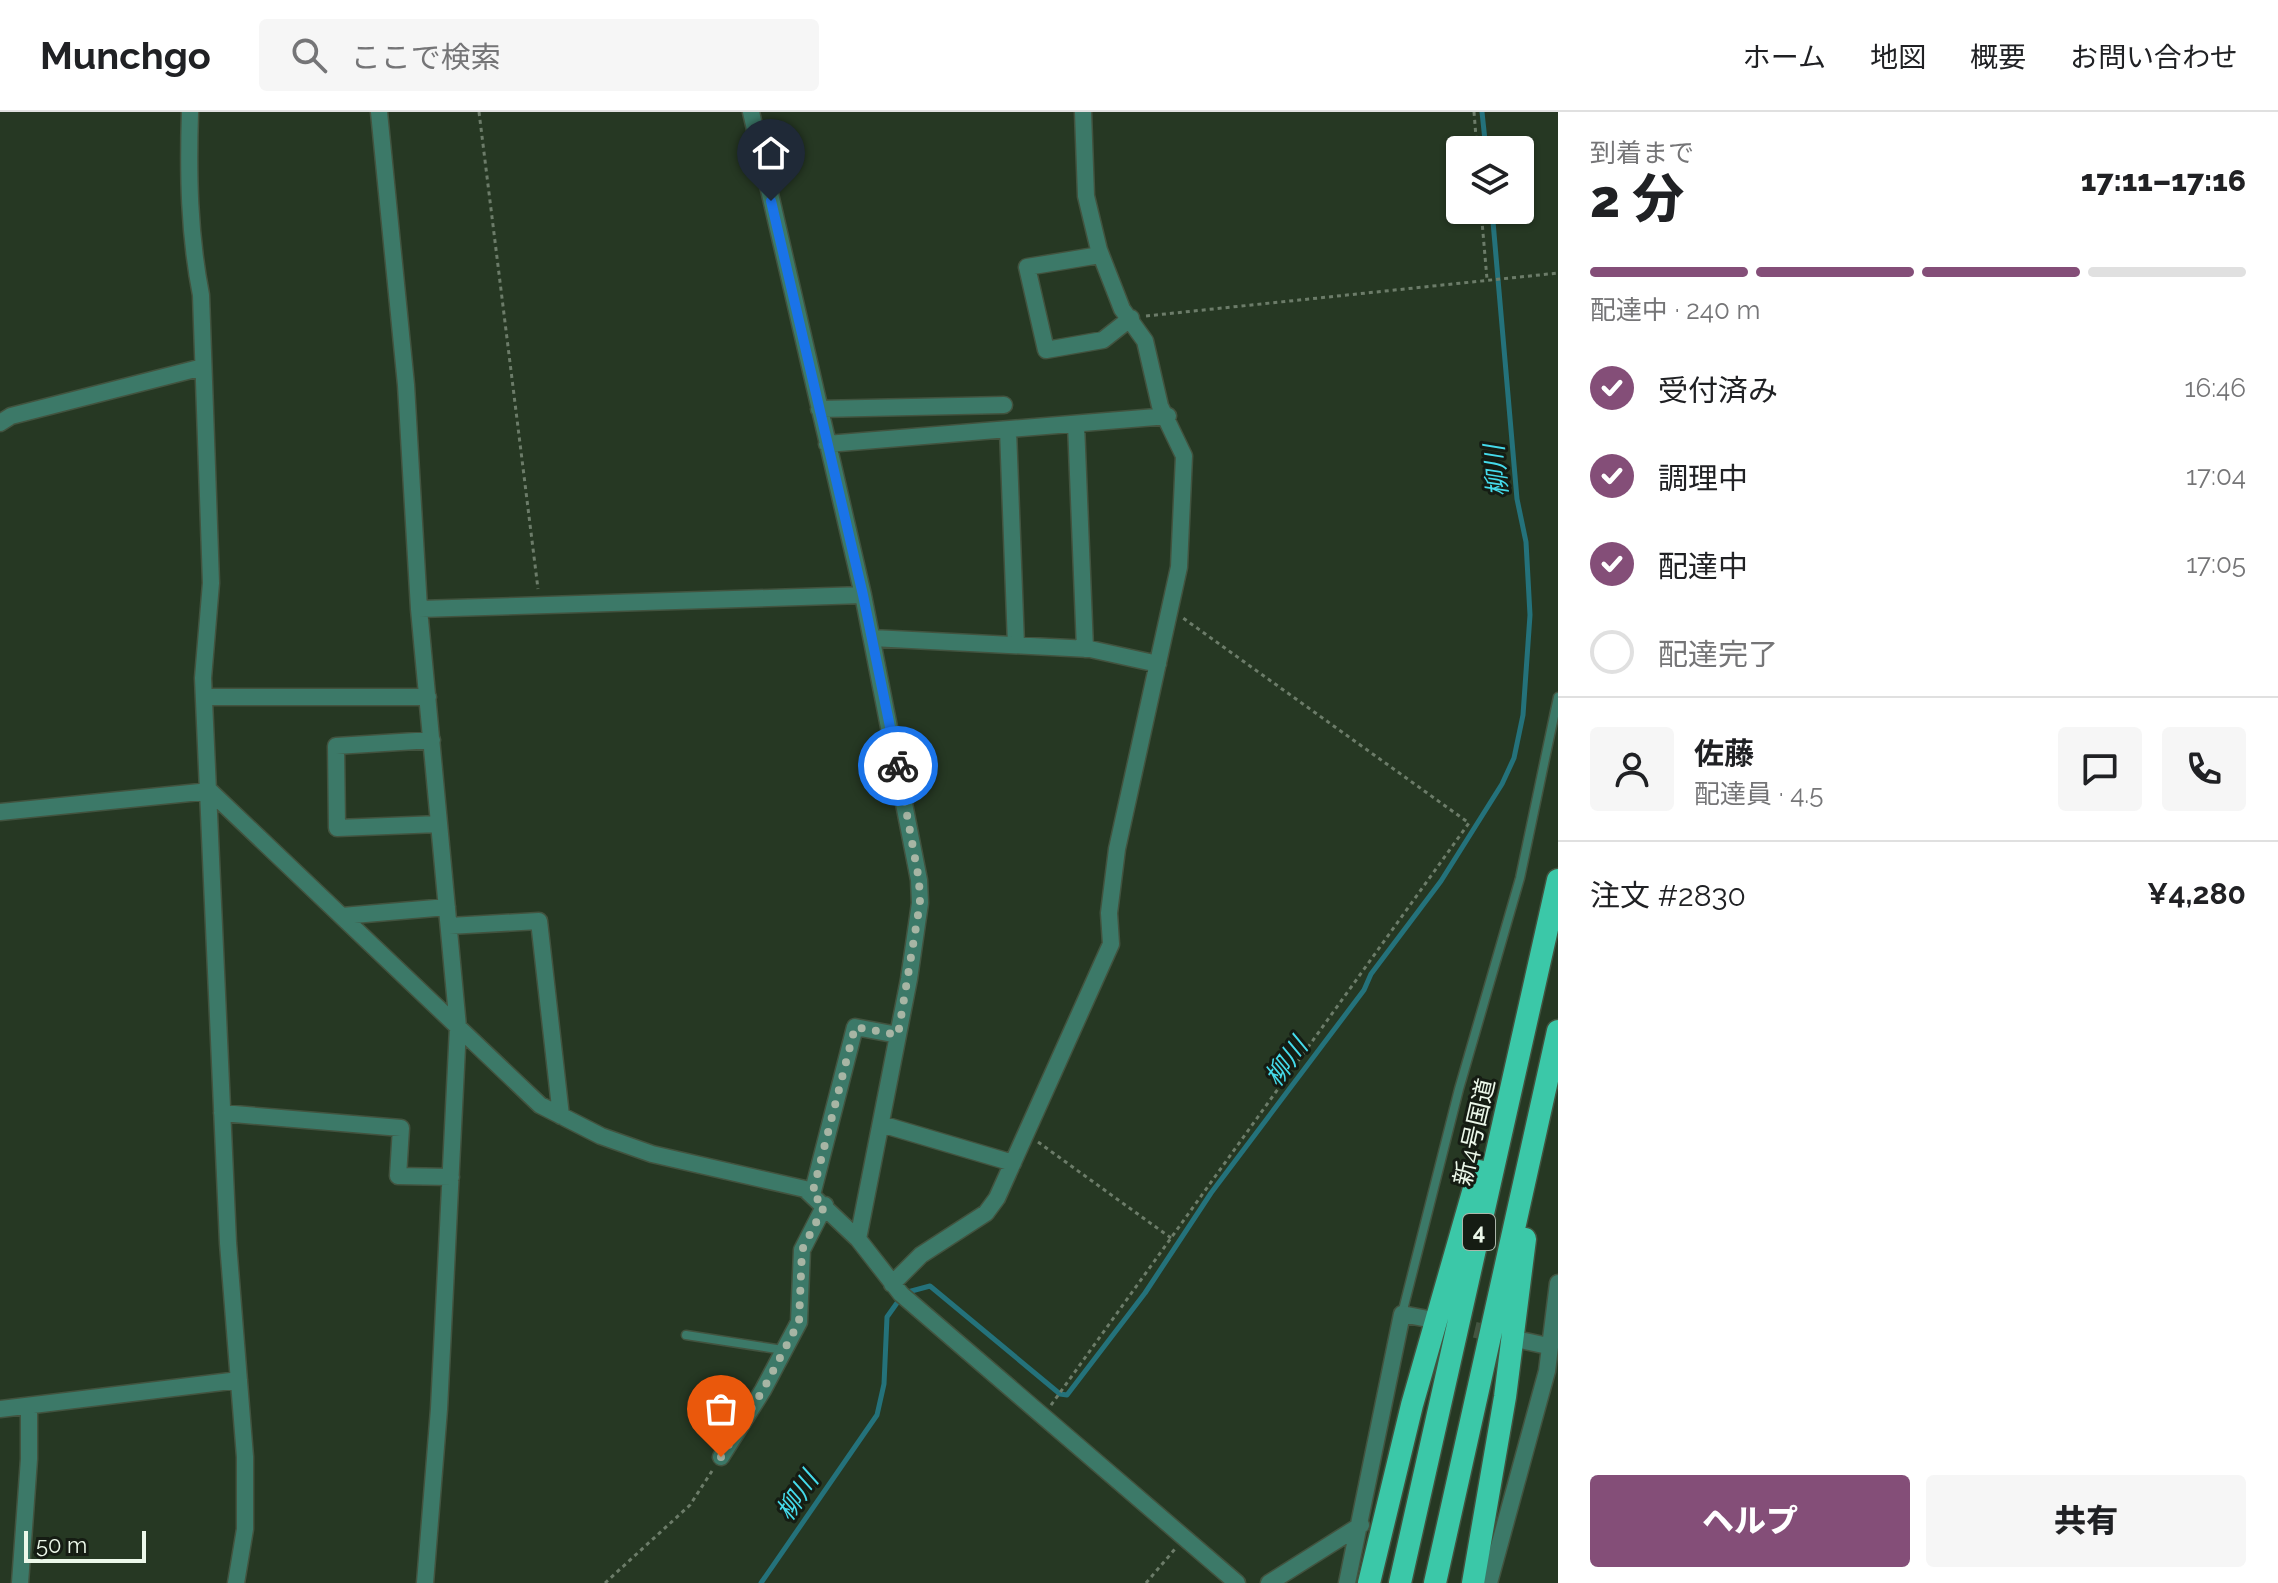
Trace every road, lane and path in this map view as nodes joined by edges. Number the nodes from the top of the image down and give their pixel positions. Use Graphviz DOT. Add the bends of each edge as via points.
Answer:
graph roads {
  1 [pos="190,112"];
  2 [pos="379,112"];
  3 [pos="479,112"];
  4 [pos="751,112"];
  5 [pos="1083,112"];
  6 [pos="1474,112"];
  7 [pos="1476,136"];
  8 [pos="1482,224"];
  9 [pos="1100,255"];
  10 [pos="1558,273"];
  11 [pos="1487,279"];
  12 [pos="1131,318"];
  13 [pos="203,367"];
  14 [pos="1004,405"];
  15 [pos="819,409"];
  16 [pos="1168,416"];
  17 [pos="0,423"];
  18 [pos="1076,424"];
  19 [pos="1008,430"];
  20 [pos="827,444"];
  21 [pos="863,595"];
  22 [pos="540,605"];
  23 [pos="419,609"];
  24 [pos="1170,609"];
  25 [pos="872,638"];
  26 [pos="1016,645"];
  27 [pos="1085,649"];
  28 [pos="1158,664"];
  29 [pos="204,697"];
  30 [pos="428,697"];
  31 [pos="1558,697"];
  32 [pos="432,740"];
  33 [pos="210,791"];
  34 [pos="0,812"];
  35 [pos="439,824"];
  36 [pos="1558,880"];
  37 [pos="447,907"];
  38 [pos="342,916"];
  39 [pos="449,926"];
  40 [pos="458,1027"];
  41 [pos="1558,1031"];
  42 [pos="898,1035"];
  43 [pos="1521,1044"];
  44 [pos="222,1113"];
  45 [pos="561,1116"];
  46 [pos="881,1124"];
  47 [pos="1026,1133"];
  48 [pos="1536,1138"];
  49 [pos="1013,1163"];
  50 [pos="451,1177"];
  51 [pos="818,1200"];
  52 [pos="1171,1238"];
  53 [pos="858,1239"];
  54 [pos="1558,1283"];
  55 [pos="892,1284"];
  56 [pos="1402,1314"];
  57 [pos="1428,1319"];
  58 [pos="686,1335"];
  59 [pos="1525,1341"];
  60 [pos="1548,1346"];
  61 [pos="784,1350"];
  62 [pos="239,1380"];
  63 [pos="697,1402"];
  64 [pos="29,1406"];
  65 [pos="0,1409"];
  66 [pos="751,1409"];
  67 [pos="1042,1418"];
  68 [pos="721,1457"];
  69 [pos="1361,1525"];
  70 [pos="1184,1539"];
  71 [pos="20,1583"];
  72 [pos="236,1583"];
  73 [pos="425,1583"];
  74 [pos="605,1583"];
  75 [pos="1146,1583"];
  76 [pos="1236,1583"];
  77 [pos="1269,1583"];
  78 [pos="1347,1583"];
  79 [pos="1369,1583"];
  80 [pos="1400,1583"];
  81 [pos="1435,1583"];
  82 [pos="1473,1583"];
  83 [pos="1489,1583"];
  1 -- 13 [label="street" via="188,186"];
  2 -- 23 [label="street" via="406,385"];
  3 -- 22 [label="path"];
  4 -- 15 [label="street"];
  5 -- 9 [label="street" via="1086,196"];
  6 -- 7 [label="path"];
  8 -- 11 [label="path"];
  9 -- 12 [label="street"];
  9 -- 12 [label="street" via="1027,267 1046,350 1103,340"];
  10 -- 11 [label="path"];
  11 -- 12 [label="path"];
  12 -- 16 [label="street" via="1145,341 1160,406"];
  13 -- 17 [label="street"];
  13 -- 29 [label="street" via="211,583"];
  14 -- 15 [label="street"];
  15 -- 20 [label="street"];
  16 -- 18 [label="street"];
  16 -- 24 [label="street" via="1184,456 1179,567"];
  18 -- 19 [label="street"];
  18 -- 27 [label="street"];
  19 -- 20 [label="street"];
  19 -- 26 [label="street"];
  20 -- 21 [label="street"];
  21 -- 22 [label="street"];
  21 -- 25 [label="street"];
  22 -- 23 [label="street"];
  23 -- 30 [label="street"];
  24 -- 28 [label="street"];
  24 -- 52 [label="path" via="1469,823"];
  25 -- 26 [label="street"];
  25 -- 42 [label="street" via="919,880 920,903"];
  26 -- 27 [label="street"];
  27 -- 28 [label="street"];
  28 -- 47 [label="street" via="1117,849 1111,944"];
  29 -- 30 [label="street"];
  29 -- 33 [label="street"];
  30 -- 32 [label="street"];
  31 -- 56 [label="lane" via="1520,878"];
  32 -- 35 [label="street"];
  32 -- 35 [label="street" via="336,746 337,828"];
  33 -- 34 [label="street"];
  33 -- 38 [label="street"];
  33 -- 44 [label="street"];
  35 -- 37 [label="street"];
  36 -- 43 [label="highway, 新4号国道 / 4"];
  37 -- 38 [label="street"];
  37 -- 39 [label="street"];
  38 -- 40 [label="street"];
  39 -- 40 [label="street"];
  39 -- 45 [label="street" via="539,921"];
  40 -- 45 [label="street" via="540,1105"];
  40 -- 50 [label="street"];
  41 -- 48 [label="highway, 4"];
  42 -- 46 [label="street"];
  42 -- 51 [label="street" via="855,1027"];
  43 -- 79 [label="highway" via="1412,1405"];
  43 -- 80 [label="highway, 新4号国道 / 4"];
  44 -- 50 [label="street" via="401,1128 398,1176"];
  44 -- 62 [label="street"];
  45 -- 51 [label="street" via="652,1154 805,1189"];
  46 -- 49 [label="street"];
  46 -- 53 [label="street"];
  47 -- 49 [label="street"];
  47 -- 52 [label="path"];
  48 -- 81 [label="highway, 4"];
  48 -- 82 [label="highway" via="1514,1337"];
  49 -- 55 [label="street" via="986,1213 921,1255"];
  50 -- 73 [label="street"];
  51 -- 53 [label="street"];
  51 -- 61 [label="street" via="802,1250 799,1322"];
  52 -- 67 [label="path"];
  53 -- 55 [label="street"];
  54 -- 60 [label="street"];
  55 -- 67 [label="street"];
  56 -- 57 [label="street"];
  56 -- 69 [label="street"];
  58 -- 61 [label="lane"];
  59 -- 60 [label="street"];
  60 -- 83 [label="street" via="1547,1371"];
  61 -- 66 [label="street"];
  62 -- 64 [label="street"];
  62 -- 72 [label="street" via="245,1529"];
  63 -- 66 [label="street"];
  64 -- 65 [label="street"];
  64 -- 71 [label="street"];
  66 -- 68 [label="street"];
  67 -- 70 [label="street"];
  68 -- 74 [label="path" via="690,1505"];
  69 -- 77 [label="street"];
  69 -- 78 [label="street"];
  70 -- 75 [label="path"];
  70 -- 76 [label="street"];
}
